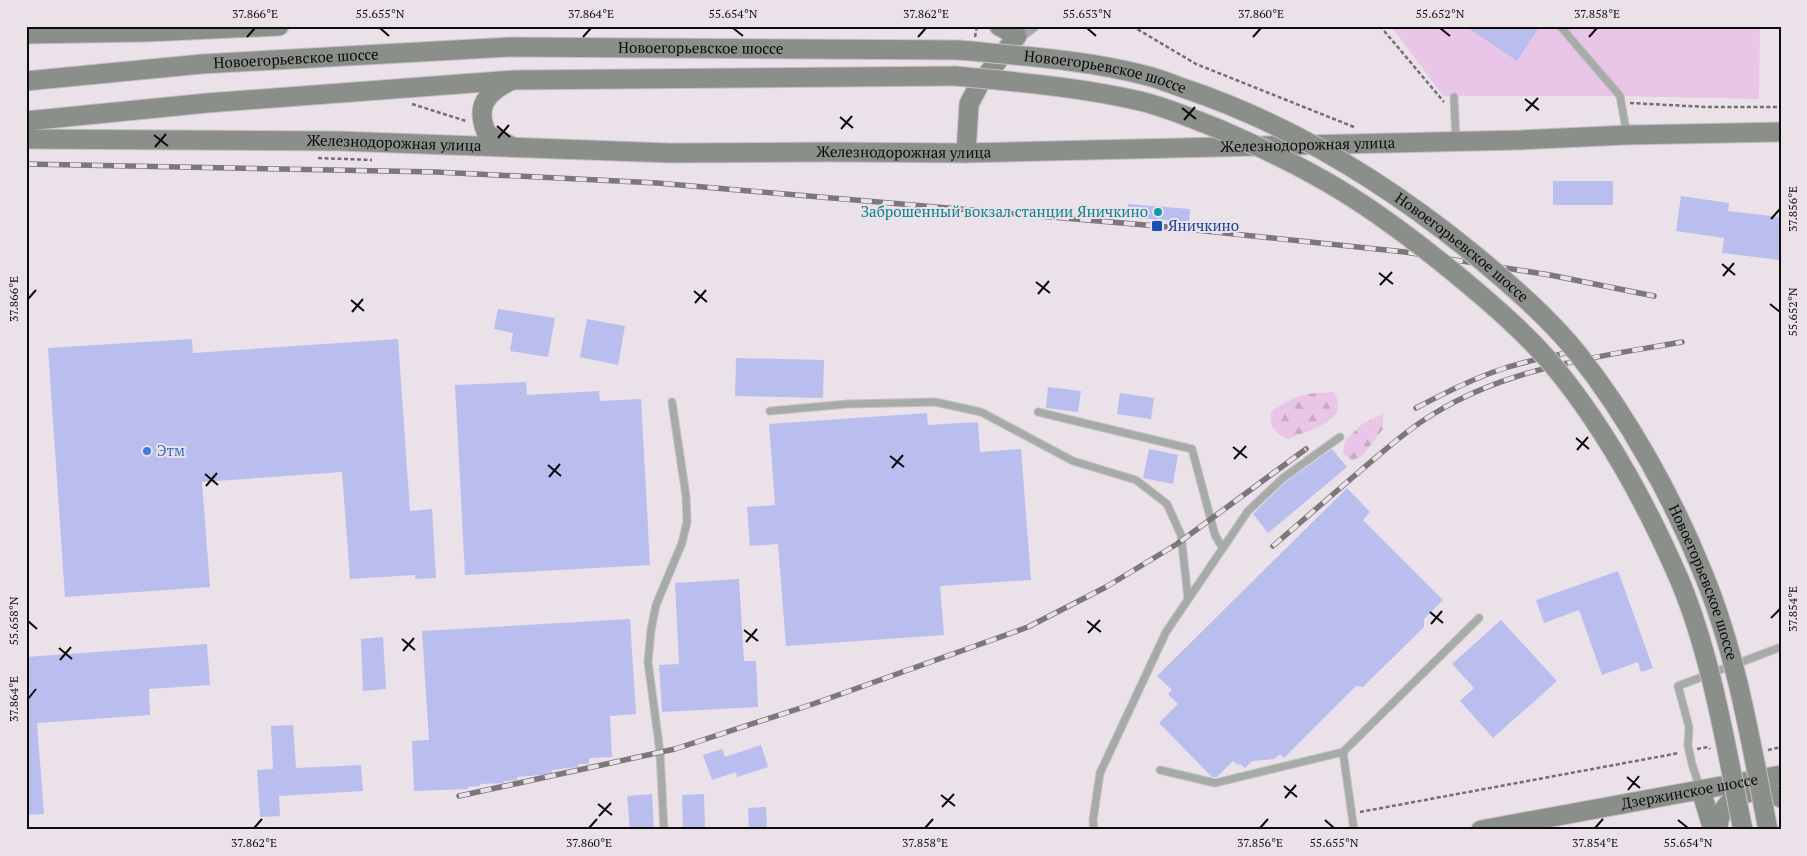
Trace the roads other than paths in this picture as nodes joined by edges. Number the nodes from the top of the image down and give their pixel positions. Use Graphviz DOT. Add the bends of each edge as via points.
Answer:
graph roads {
  1 [pos="279,26"];
  2 [pos="999,26"];
  3 [pos="1560,26"];
  4 [pos="1024,31"];
  5 [pos="26,34"];
  6 [pos="514,80"];
  7 [pos="26,81"];
  8 [pos="1454,97"];
  9 [pos="26,121"];
  10 [pos="1781,132"];
  11 [pos="1627,135"];
  12 [pos="26,139"];
  13 [pos="1456,141"];
  14 [pos="518,148"];
  15 [pos="966,153"];
  16 [pos="672,402"];
  17 [pos="770,411"];
  18 [pos="1038,412"];
  19 [pos="1340,436"];
  20 [pos="1222,547"];
  21 [pos="1188,598"];
  22 [pos="1479,618"];
  23 [pos="1781,648"];
  24 [pos="1343,752"];
  25 [pos="1160,770"];
  26 [pos="1781,775"];
  27 [pos="1701,790"];
  28 [pos="1781,798"];
  29 [pos="664,830"];
  30 [pos="1094,830"];
  31 [pos="1354,830"];
  32 [pos="1481,830"];
  33 [pos="1713,830"];
  34 [pos="1718,830"];
  35 [pos="1743,830"];
  36 [pos="1768,830"];
  1 -- 5 [label="main road"];
  2 -- 4 [label="main road"];
  3 -- 11 [label="lane" via="1620,96"];
  4 -- 15 [label="main road" via="978,85 969,104"];
  6 -- 9 [label="main road, Новоегорьевское шоссе" via="207,103"];
  6 -- 14 [label="main road" via="497,88 487,98 482,109 482,122 487,134"];
  6 -- 35 [label="main road, Новоегорьевское шоссе, bridge" via="956,76 1079,90 1142,102 1200,122 1317,176 1367,208 1484,297 1555,368 1606,439 1680,583 1710,678"];
  7 -- 36 [label="main road, Новоегорьевское шоссе, bridge" via="202,64 510,47 959,50 1083,64 1148,76 1256,116 1330,153 1458,241 1542,316 1576,351 1604,388 1662,486 1703,573 1741,696"];
  8 -- 13 [label="lane"];
  10 -- 11 [label="main road, Железнодорожная улица"];
  11 -- 13 [label="main road, Железнодорожная улица"];
  12 -- 14 [label="main road, Железнодорожная улица" via="338,141"];
  13 -- 15 [label="main road, Железнодорожная улица"];
  14 -- 15 [label="main road, Железнодорожная улица" via="670,153"];
  16 -- 29 [label="lane" via="687,522 682,543 656,605 648,662 660,752"];
  17 -- 21 [label="lane" via="848,404 935,402 981,412 1073,461 1136,480 1167,504 1182,535"];
  18 -- 20 [label="lane" via="1192,449 1215,535"];
  19 -- 20 [label="lane" via="1283,478 1248,511"];
  20 -- 21 [label="lane"];
  21 -- 30 [label="lane" via="1166,632 1100,773 1092,820"];
  22 -- 24 [label="lane"];
  23 -- 27 [label="lane" via="1678,686 1689,727 1689,751"];
  24 -- 25 [label="lane" via="1215,783"];
  24 -- 31 [label="lane"];
  26 -- 27 [label="main road, Дзержинское шоссе"];
  27 -- 32 [label="main road, Дзержинское шоссе"];
  27 -- 33 [label="main road"];
  28 -- 34 [label="main road" via="1755,791 1737,797 1723,812"];
}
